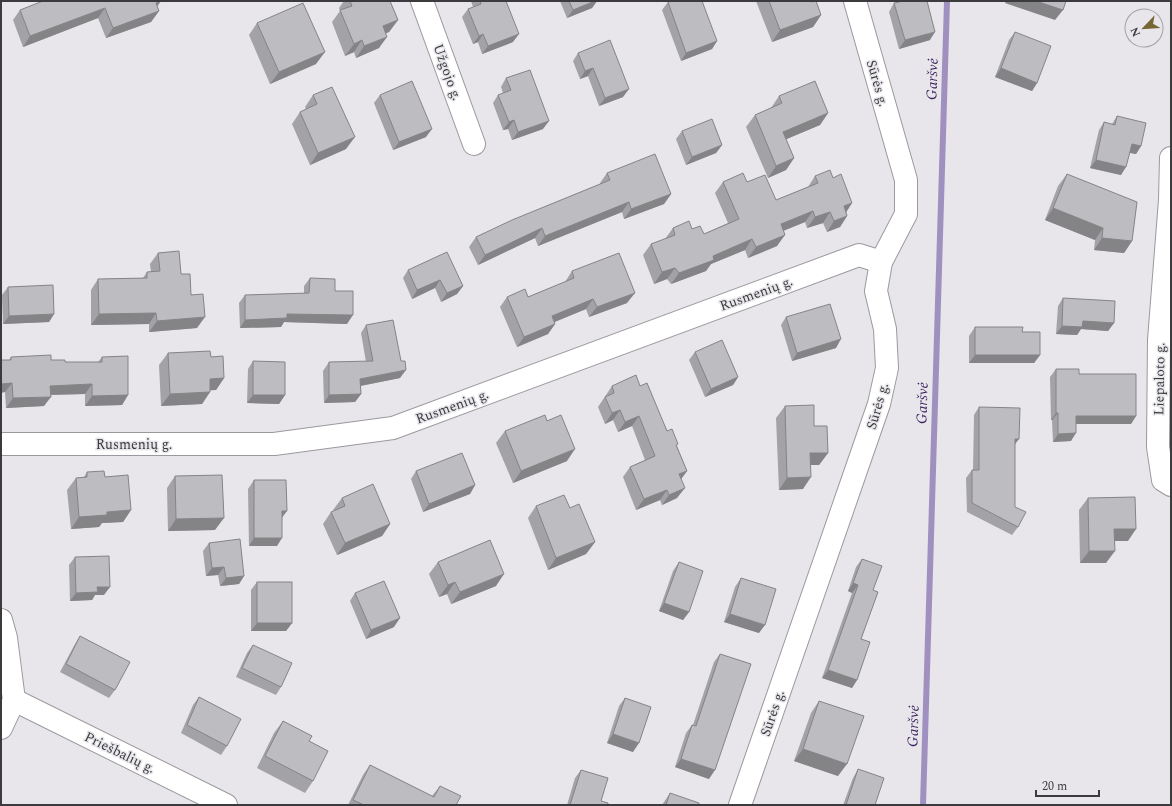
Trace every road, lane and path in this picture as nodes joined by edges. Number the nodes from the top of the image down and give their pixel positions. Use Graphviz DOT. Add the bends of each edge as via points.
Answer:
graph roads {
  1 [pos="422,1"];
  2 [pos="855,1"];
  3 [pos="474,144"];
  4 [pos="1171,158"];
  5 [pos="881,262"];
  6 [pos="1,444"];
  7 [pos="1167,482"];
  8 [pos="1,620"];
  9 [pos="14,700"];
  10 [pos="1,728"];
  11 [pos="226,805"];
  12 [pos="740,805"];
  1 -- 3 [label="street, Užgojo g."];
  2 -- 5 [label="street, Sūrės g." via="906,180 906,214"];
  4 -- 7 [label="street, Liepaloto g." via="1159,340 1158,447"];
  5 -- 6 [label="street, Rusmenių g." via="859,255 393,428 274,444"];
  5 -- 12 [label="street, Sūrės g." via="876,291 885,329 887,368 880,404"];
  8 -- 9 [label="street" via="6,638"];
  9 -- 10 [label="street"];
  9 -- 11 [label="street, Priešbalių g."];
}
